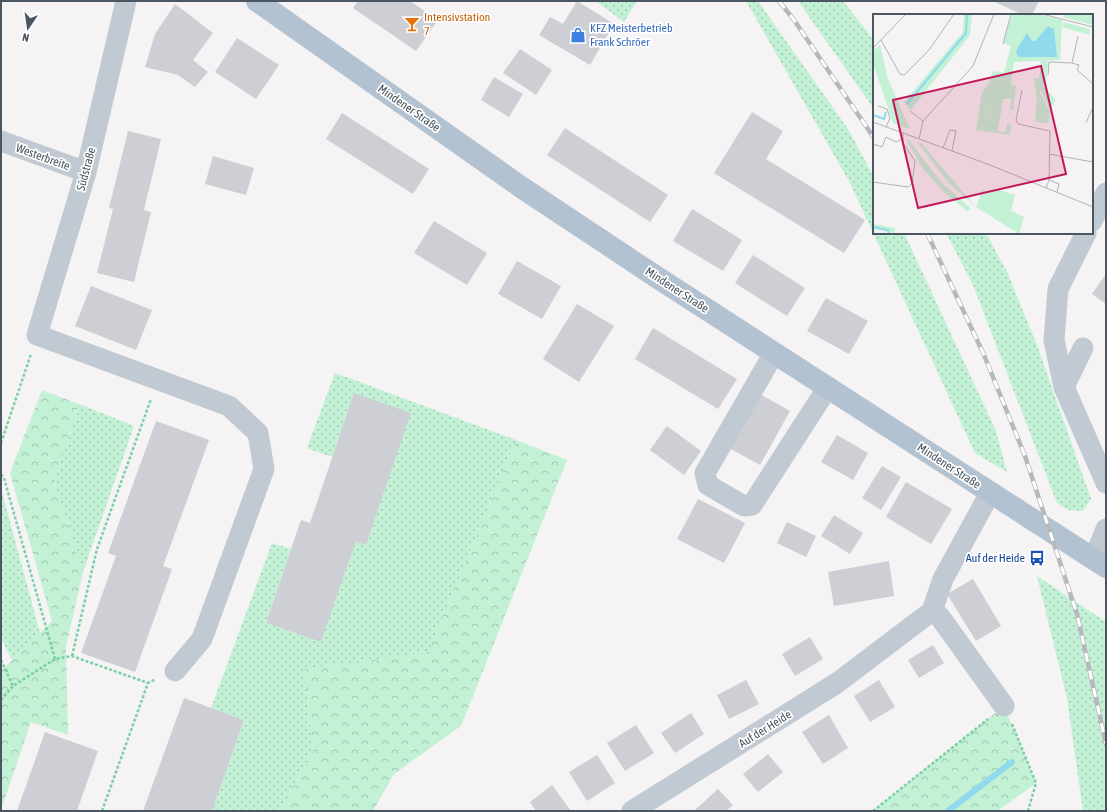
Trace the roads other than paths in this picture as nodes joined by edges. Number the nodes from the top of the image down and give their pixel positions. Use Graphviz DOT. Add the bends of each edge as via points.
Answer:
graph roads {
  1 [pos="126,1"];
  2 [pos="256,1"];
  3 [pos="1,141"];
  4 [pos="86,172"];
  5 [pos="1106,193"];
  6 [pos="1093,219"];
  7 [pos="1086,234"];
  8 [pos="1082,348"];
  9 [pos="774,353"];
  10 [pos="1064,387"];
  11 [pos="828,388"];
  12 [pos="1106,483"];
  13 [pos="990,493"];
  14 [pos="1106,529"];
  15 [pos="1100,563"];
  16 [pos="932,611"];
  17 [pos="175,670"];
  18 [pos="1004,706"];
  19 [pos="632,811"];
  1 -- 4 [label="street, Südstraße"];
  2 -- 9 [label="main road, Mindener Straße" via="521,187"];
  3 -- 4 [label="street, Westerbreite"];
  4 -- 17 [label="street, Südstraße" via="37,335 229,406 258,433 264,469 202,639"];
  5 -- 6 [label="street"];
  7 -- 10 [label="street" via="1058,289 1054,340"];
  8 -- 10 [label="street"];
  9 -- 11 [label="main road, Mindener Straße"];
  9 -- 11 [label="street" via="705,472 708,485 744,506 752,505"];
  10 -- 12 [label="street"];
  11 -- 13 [label="main road, Mindener Straße"];
  13 -- 15 [label="main road, Mindener Straße"];
  13 -- 16 [label="street" via="943,579"];
  14 -- 15 [label="street"];
  16 -- 18 [label="street" via="940,617"];
  16 -- 19 [label="street, Auf der Heide" via="838,683"];
}
